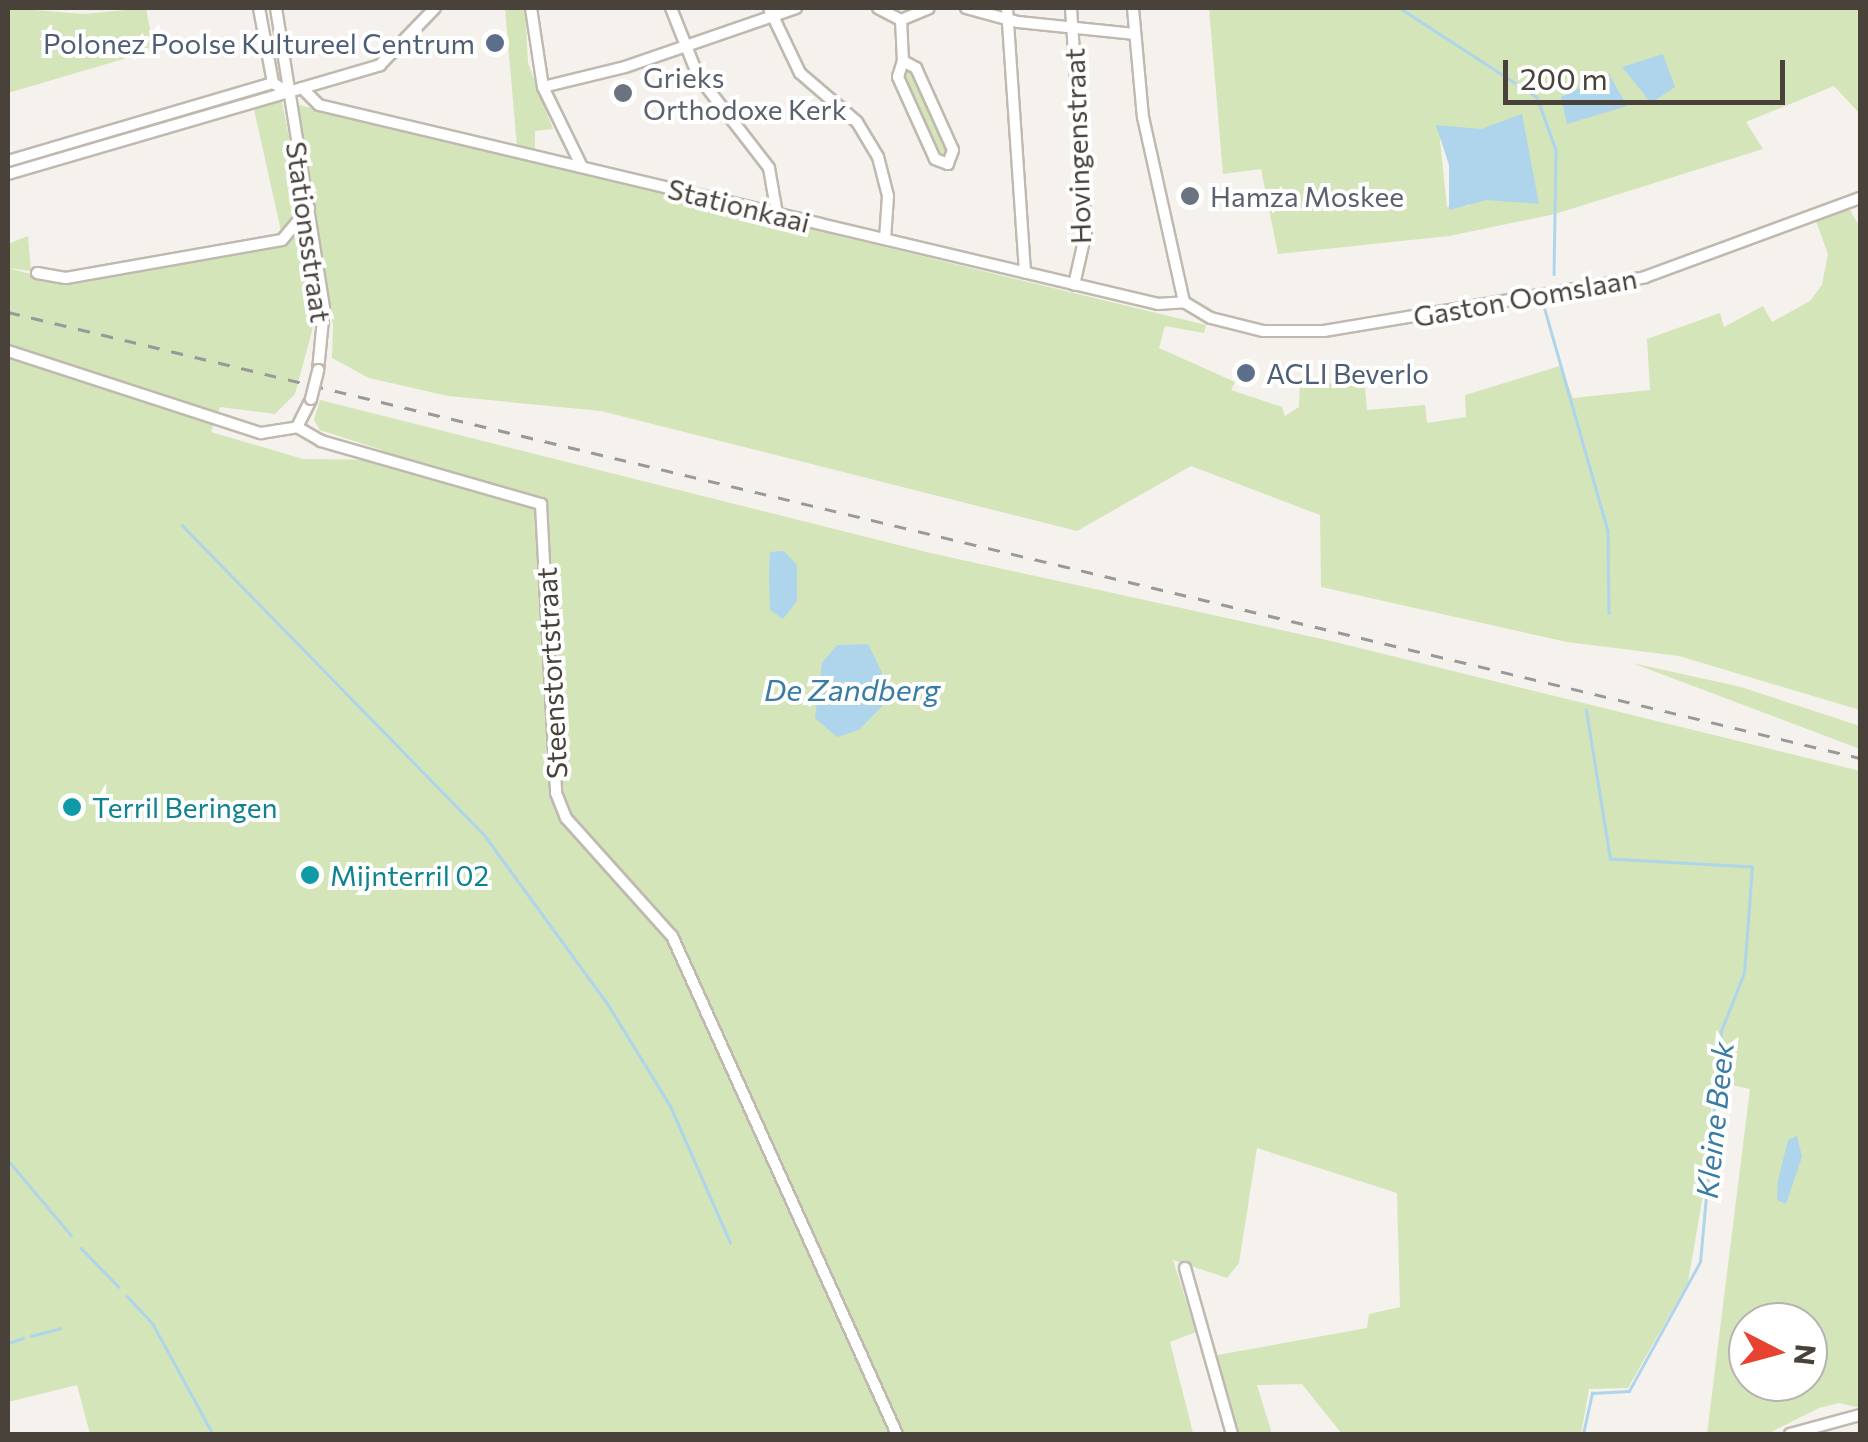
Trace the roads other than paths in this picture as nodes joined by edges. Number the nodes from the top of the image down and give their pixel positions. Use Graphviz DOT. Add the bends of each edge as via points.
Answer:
graph roads {
  1 [pos="259,8"];
  2 [pos="276,8"];
  3 [pos="531,8"];
  4 [pos="671,8"];
  5 [pos="796,8"];
  6 [pos="878,8"];
  7 [pos="928,8"];
  8 [pos="966,8"];
  9 [pos="1007,8"];
  10 [pos="1071,8"];
  11 [pos="1133,8"];
  12 [pos="429,10"];
  13 [pos="770,10"];
  14 [pos="901,20"];
  15 [pos="1008,20"];
  16 [pos="1073,30"];
  17 [pos="1134,34"];
  18 [pos="684,45"];
  19 [pos="903,60"];
  20 [pos="273,83"];
  21 [pos="543,87"];
  22 [pos="302,88"];
  23 [pos="288,93"];
  24 [pos="156,124"];
  25 [pos="46,156"];
  26 [pos="8,161"];
  27 [pos="582,167"];
  28 [pos="8,174"];
  29 [pos="1860,198"];
  30 [pos="309,208"];
  31 [pos="778,214"];
  32 [pos="885,239"];
  33 [pos="1024,272"];
  34 [pos="38,273"];
  35 [pos="1074,284"];
  36 [pos="1184,302"];
  37 [pos="8,351"];
  38 [pos="298,427"];
  39 [pos="1185,1268"];
  40 [pos="1860,1416"];
  41 [pos="897,1434"];
  42 [pos="1232,1434"];
  43 [pos="1790,1434"];
  1 -- 20 [label="street"];
  2 -- 23 [label="street, Stationsstraat"];
  3 -- 21 [label="street"];
  4 -- 18 [label="street"];
  5 -- 13 [label="street"];
  6 -- 14 [label="street"];
  7 -- 14 [label="street"];
  8 -- 15 [label="street"];
  9 -- 15 [label="street"];
  10 -- 16 [label="street, Hovingenstraat"];
  11 -- 17 [label="street"];
  12 -- 22 [label="street" via="392,59"];
  13 -- 18 [label="street"];
  13 -- 32 [label="street" via="800,73 857,122 878,157 888,196"];
  14 -- 19 [label="street"];
  15 -- 16 [label="street"];
  15 -- 33 [label="street"];
  16 -- 17 [label="street"];
  16 -- 35 [label="street, Hovingenstraat" via="1086,232"];
  17 -- 36 [label="street" via="1143,117"];
  18 -- 21 [label="street"];
  18 -- 31 [label="street" via="710,94 769,168"];
  19 -- 19 [label="street" via="898,77 935,159 948,164 953,150 916,68"];
  20 -- 23 [label="street"];
  20 -- 24 [label="street"];
  21 -- 27 [label="street"];
  22 -- 23 [label="street"];
  22 -- 27 [label="street, Stationkaai" via="318,105"];
  23 -- 24 [label="street"];
  23 -- 30 [label="street, Stationsstraat"];
  24 -- 25 [label="street"];
  25 -- 26 [label="street"];
  25 -- 28 [label="street"];
  27 -- 31 [label="street, Stationkaai"];
  29 -- 36 [label="street, Gaston Oomslaan" via="1645,277 1324,331 1263,331 1211,318"];
  30 -- 34 [label="street" via="282,240 66,278"];
  30 -- 38 [label="street, Stationsstraat, bridge" via="324,309 318,370"];
  31 -- 32 [label="street, Stationkaai"];
  32 -- 33 [label="street, Stationkaai"];
  33 -- 35 [label="street, Stationkaai"];
  35 -- 36 [label="street, Stationkaai" via="1158,304"];
  37 -- 38 [label="street, Steenstortstraat" via="262,433"];
  38 -- 41 [label="street, Steenstortstraat" via="321,441 541,504 556,793 566,818 672,936"];
  39 -- 42 [label="street"];
  40 -- 43 [label="street"];
}
